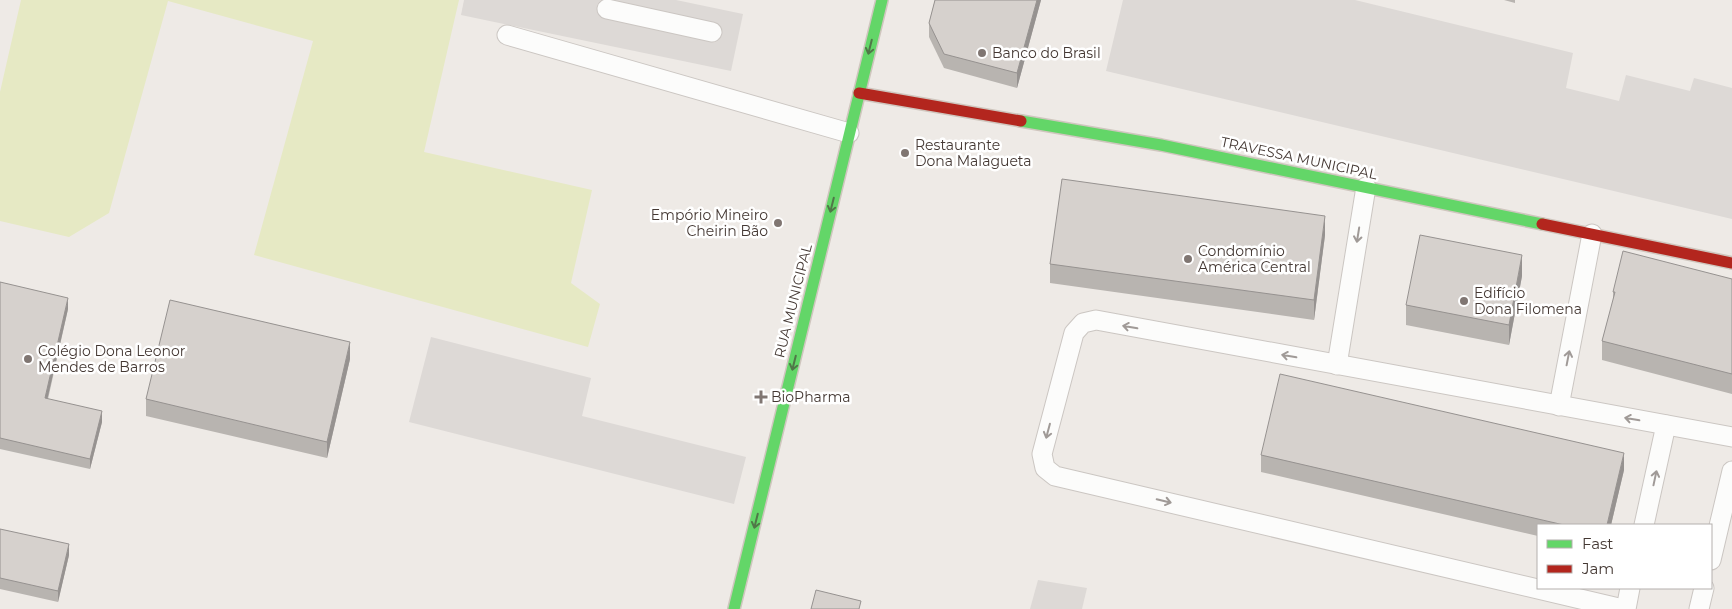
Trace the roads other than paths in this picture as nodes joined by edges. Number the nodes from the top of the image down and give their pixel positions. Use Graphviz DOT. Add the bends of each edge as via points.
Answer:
graph roads {
  1 [pos="882,0"];
  2 [pos="607,9"];
  3 [pos="712,32"];
  4 [pos="507,34"];
  5 [pos="859,93"];
  6 [pos="849,133"];
  7 [pos="1366,187"];
  8 [pos="1592,234"];
  9 [pos="1732,263"];
  10 [pos="1337,365"];
  11 [pos="1559,406"];
  12 [pos="1666,425"];
  13 [pos="1732,437"];
  14 [pos="1732,471"];
  15 [pos="1644,524"];
  16 [pos="1712,556"];
  17 [pos="1537,588"];
  18 [pos="1539,589"];
  19 [pos="1630,589"];
  20 [pos="1704,589"];
  21 [pos="734,609"];
  22 [pos="1625,609"];
  23 [pos="1699,609"];
  1 -- 5 [label="street, RUA MUNICIPAL, one-way"];
  2 -- 3 [label="lane"];
  4 -- 6 [label="lane"];
  5 -- 6 [label="street, RUA MUNICIPAL"];
  5 -- 7 [label="street, TRAVESSA MUNICIPAL" via="1161,145"];
  6 -- 21 [label="street, RUA MUNICIPAL, one-way"];
  7 -- 8 [label="street, TRAVESSA MUNICIPAL"];
  7 -- 10 [label="lane, one-way"];
  8 -- 9 [label="street, TRAVESSA MUNICIPAL"];
  11 -- 8 [label="lane, one-way"];
  10 -- 11 [label="lane"];
  10 -- 17 [label="lane, one-way" via="1096,320 1083,323 1074,333 1042,454 1045,468 1055,476"];
  12 -- 11 [label="lane, one-way"];
  12 -- 13 [label="lane"];
  15 -- 12 [label="lane, one-way"];
  14 -- 16 [label="lane"];
  18 -- 22 [label="lane, one-way"];
  19 -- 22 [label="lane"];
  20 -- 23 [label="lane"];
}
